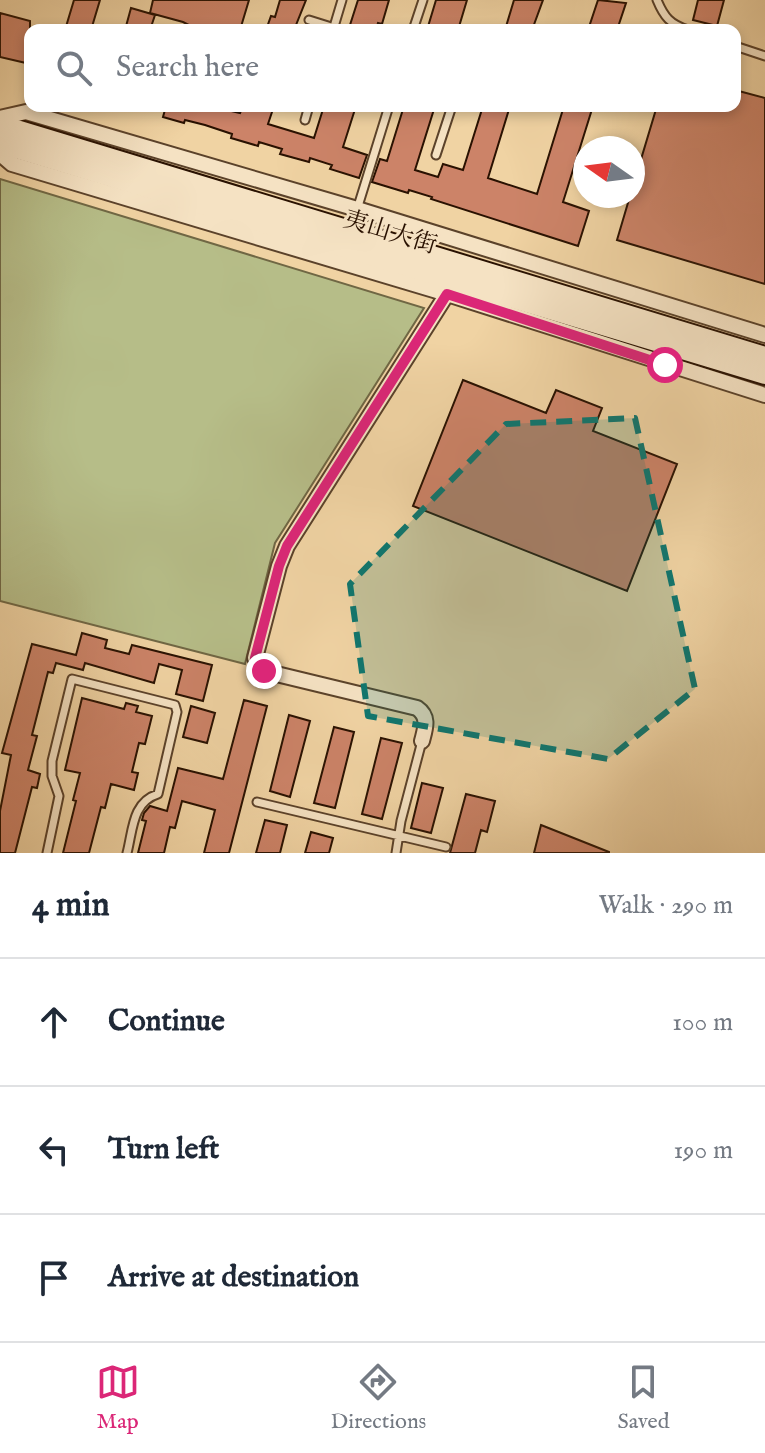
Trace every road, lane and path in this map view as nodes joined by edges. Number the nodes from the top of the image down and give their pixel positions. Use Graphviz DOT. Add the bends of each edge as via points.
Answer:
graph roads {
  1 [pos="342,0"];
  2 [pos="423,0"];
  3 [pos="657,0"];
  4 [pos="309,20"];
  5 [pos="321,24"];
  6 [pos="337,24"];
  7 [pos="415,24"];
  8 [pos="675,24"];
  9 [pos="741,48"];
  10 [pos="765,56"];
  11 [pos="307,112"];
  12 [pos="387,112"];
  13 [pos="450,112"];
  14 [pos="305,120"];
  15 [pos="1,134"];
  16 [pos="436,155"];
  17 [pos="357,209"];
  18 [pos="350,231"];
  19 [pos="447,294"];
  20 [pos="765,335"];
  21 [pos="765,357"];
  22 [pos="765,374"];
  23 [pos="765,395"];
  24 [pos="422,741"];
  25 [pos="257,802"];
  26 [pos="399,836"];
  27 [pos="446,847"];
  28 [pos="47,853"];
  29 [pos="127,853"];
  30 [pos="396,853"];
  1 -- 6 [label="lane"];
  2 -- 7 [label="lane"];
  3 -- 8 [label="lane" via="662,14"];
  4 -- 5 [label="lane"];
  9 -- 10 [label="lane"];
  11 -- 14 [label="lane"];
  12 -- 17 [label="lane"];
  13 -- 16 [label="lane"];
  15 -- 17 [label="street" via="26,112"];
  15 -- 18 [label="main road, 夷山大街"];
  15 -- 19 [label="street" via="12,164"];
  15 -- 22 [label="main road, 夷山大街"];
  17 -- 18 [label="lane"];
  17 -- 20 [label="street"];
  18 -- 21 [label="main road, 夷山大街"];
  19 -- 23 [label="street"];
  19 -- 24 [label="street" via="287,546 255,658 264,671 417,708 427,724"];
  24 -- 26 [label="lane"];
  25 -- 26 [label="lane"];
  26 -- 27 [label="lane"];
  26 -- 30 [label="lane"];
  28 -- 29 [label="lane" via="59,796 52,761 72,679 175,705 158,794 139,806"];
}
